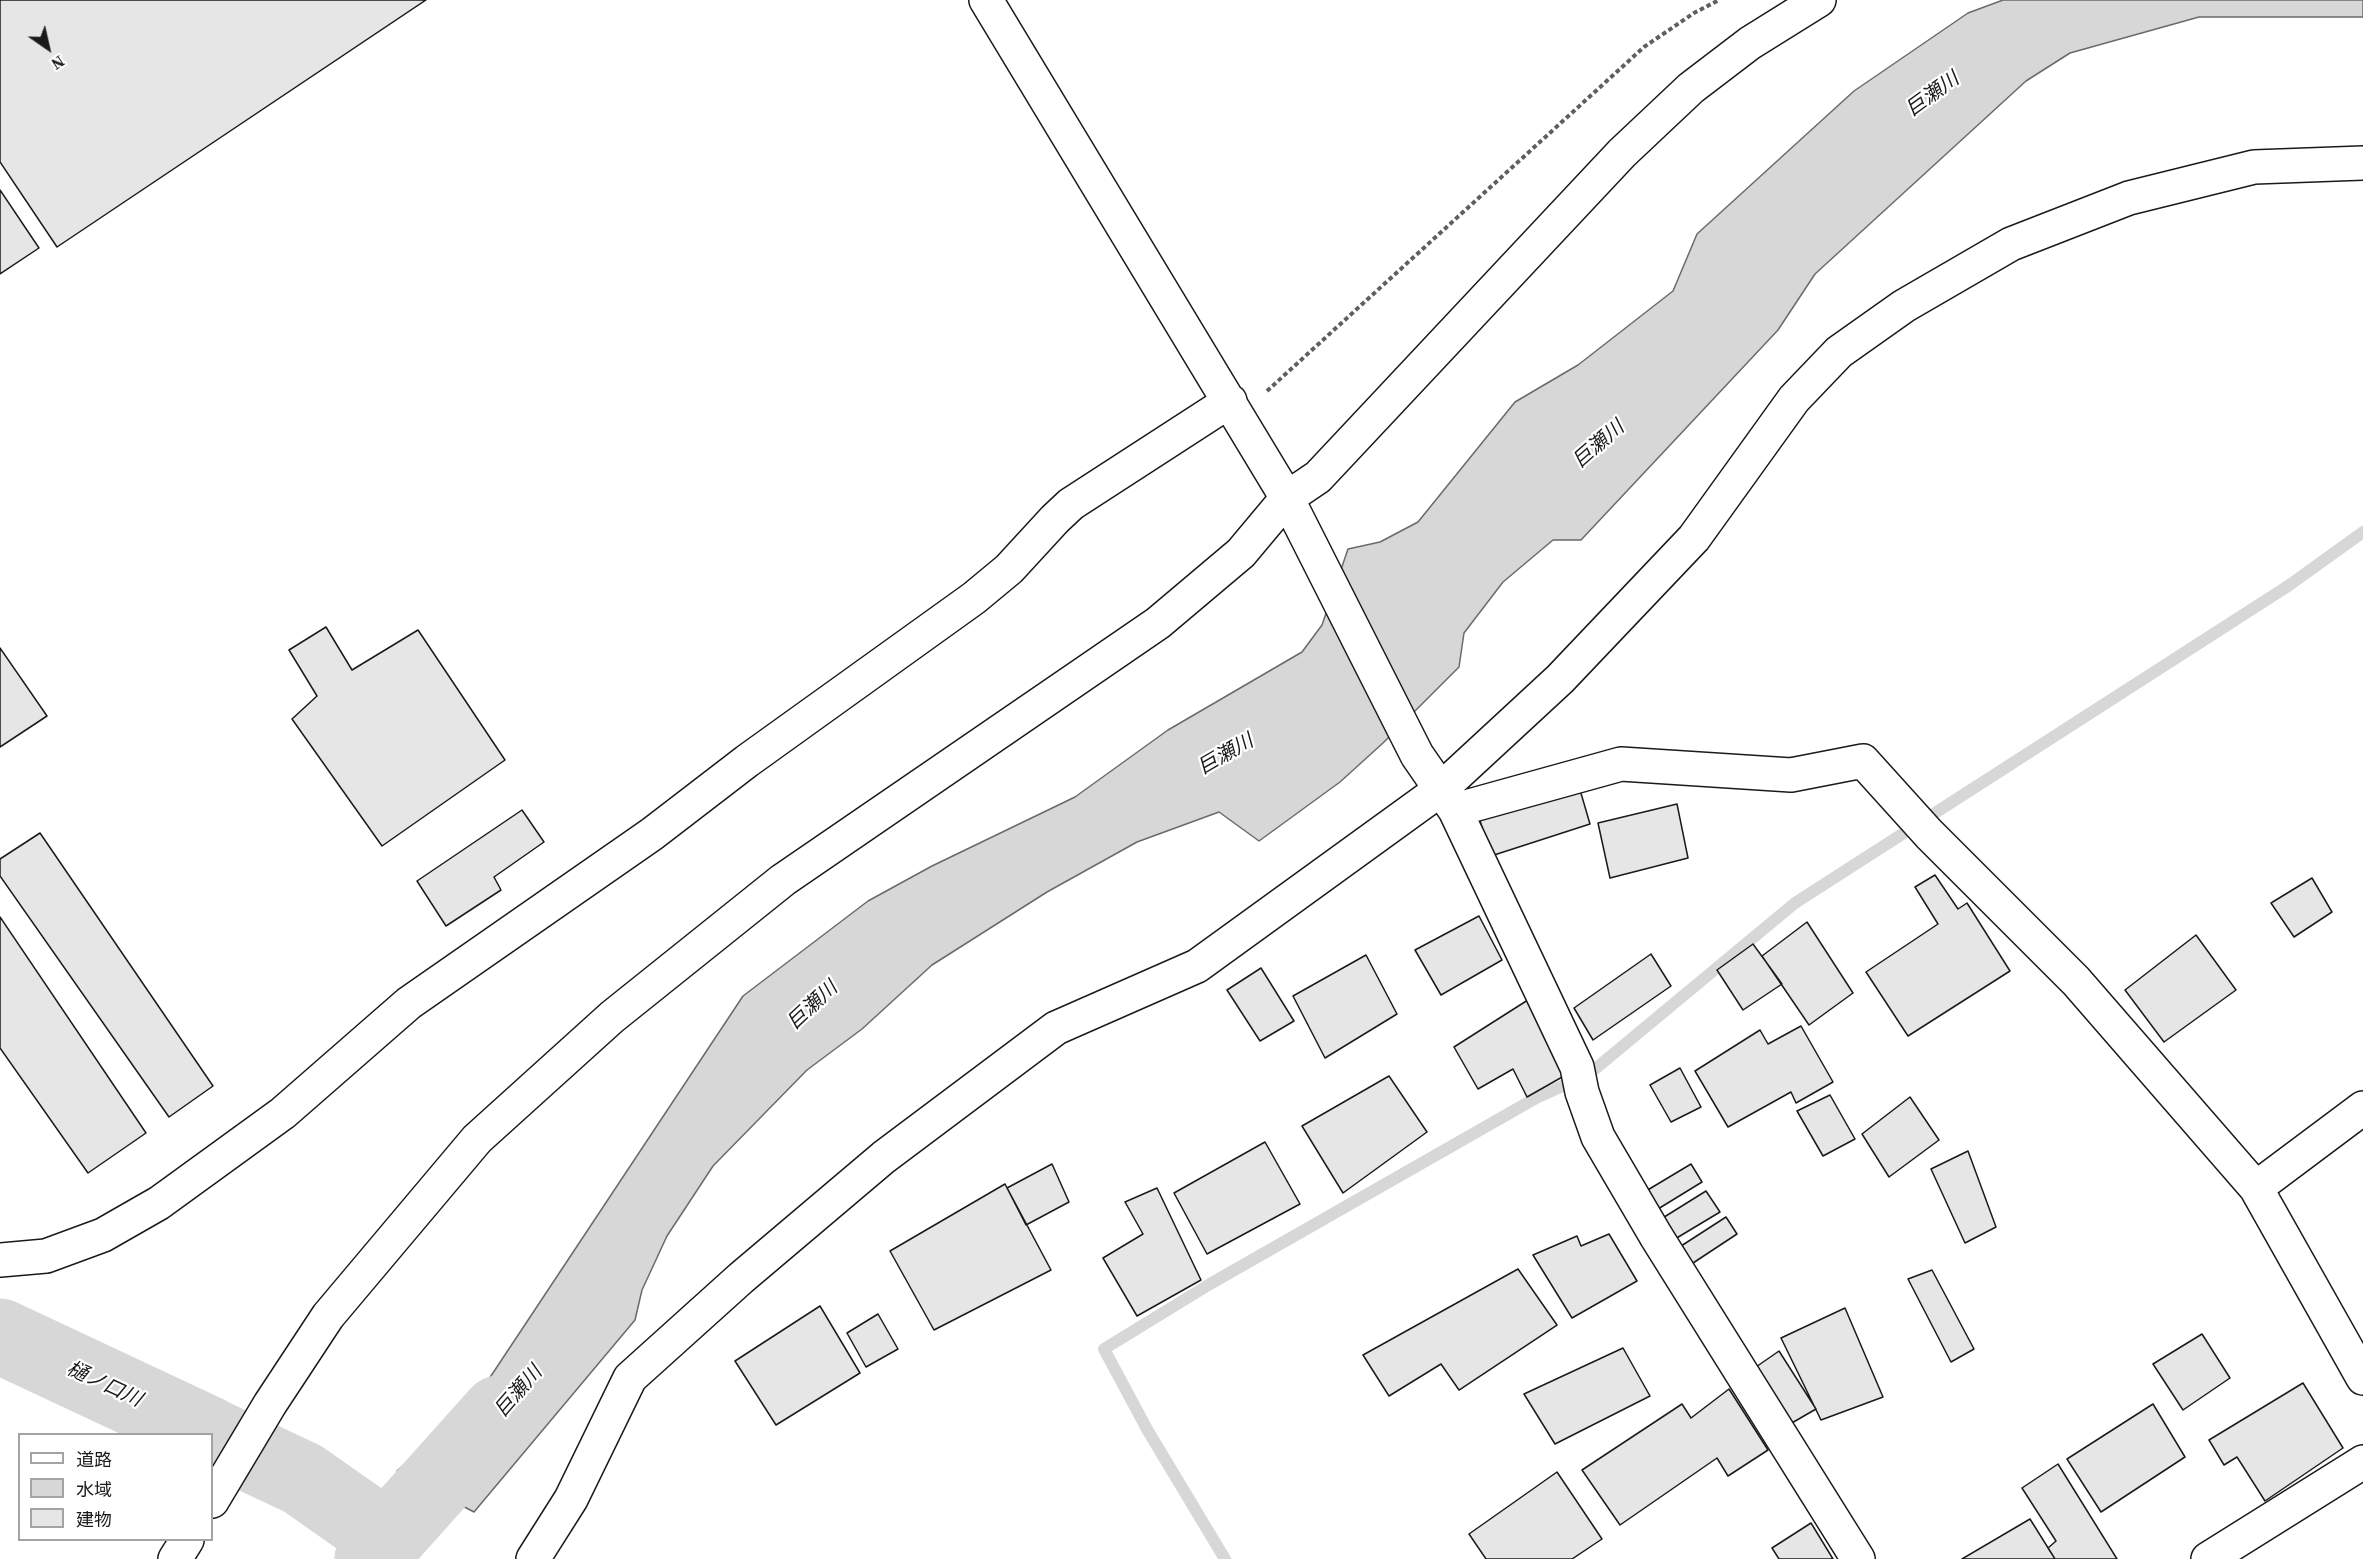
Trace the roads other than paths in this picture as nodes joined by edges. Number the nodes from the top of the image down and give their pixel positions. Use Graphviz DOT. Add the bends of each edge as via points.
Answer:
graph roads {
  1 [pos="986,0"];
  2 [pos="1819,0"];
  3 [pos="2363,163"];
  4 [pos="1234,409"];
  5 [pos="1290,505"];
  6 [pos="1447,800"];
  7 [pos="2363,1108"];
  8 [pos="2256,1188"];
  9 [pos="0,1260"];
  10 [pos="2363,1378"];
  11 [pos="2363,1462"];
  12 [pos="219,1489"];
  13 [pos="186,1541"];
  14 [pos="175,1559"];
  15 [pos="533,1559"];
  16 [pos="1858,1559"];
  17 [pos="2208,1559"];
  1 -- 4 [label="street"];
  2 -- 5 [label="street" via="1750,43 1691,88 1622,153"];
  3 -- 6 [label="street" via="2254,167 2129,198 2011,244 1904,306 1839,352 1794,399 1694,538"];
  4 -- 5 [label="street"];
  4 -- 9 [label="street" via="1071,504 1009,569 974,598 747,760 652,834 409,1003 284,1113 159,1203 103,1235 46,1256"];
  5 -- 6 [label="street" via="1417,755"];
  5 -- 12 [label="street" via="1241,553 1158,623 783,880 612,1017 477,1139 328,1316"];
  6 -- 8 [label="street" via="1621,764 1791,775 1863,761 2076,981"];
  6 -- 15 [label="street" via="1197,966 1056,1028 884,1157 630,1378 571,1499"];
  6 -- 16 [label="street" via="1580,1080 1598,1137"];
  7 -- 8 [label="street"];
  8 -- 10 [label="street"];
  11 -- 17 [label="street"];
  13 -- 14 [label="street"];
}
